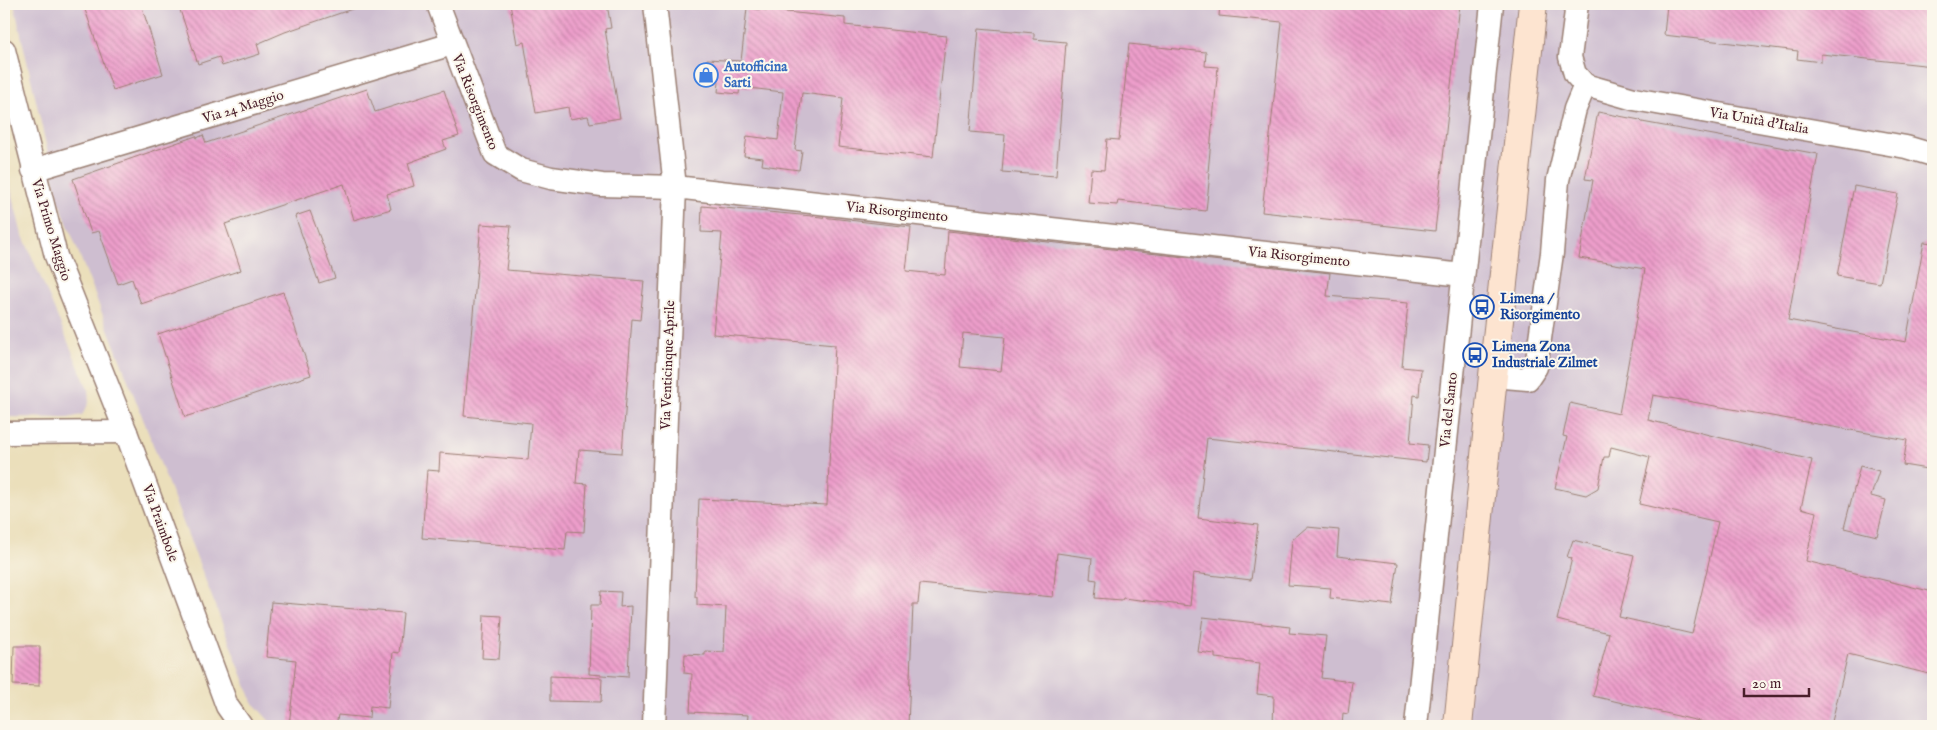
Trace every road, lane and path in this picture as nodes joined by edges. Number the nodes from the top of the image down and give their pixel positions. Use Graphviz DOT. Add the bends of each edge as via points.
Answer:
graph roads {
  1 [pos="438,4"];
  2 [pos="655,4"];
  3 [pos="1492,4"];
  4 [pos="1534,4"];
  5 [pos="1577,4"];
  6 [pos="1606,7"];
  7 [pos="1624,9"];
  8 [pos="452,44"];
  9 [pos="4,50"];
  10 [pos="1585,85"];
  11 [pos="1933,155"];
  12 [pos="33,170"];
  13 [pos="675,187"];
  14 [pos="1463,274"];
  15 [pos="1493,376"];
  16 [pos="126,432"];
  17 [pos="4,433"];
  18 [pos="241,726"];
  19 [pos="654,726"];
  20 [pos="1416,726"];
  21 [pos="1458,726"];
  1 -- 8 [label="street, Via Risorgimento"];
  2 -- 13 [label="street, Via Venticinque Aprile"];
  3 -- 14 [label="street, Via del Santo"];
  4 -- 15 [label="street"];
  5 -- 10 [label="street" via="1570,58 1575,74"];
  6 -- 7 [label="path"];
  8 -- 12 [label="street, Via 24 Maggio"];
  8 -- 13 [label="street, Via Risorgimento" via="495,154 521,170 550,178 602,185"];
  9 -- 12 [label="street, Via Primo Maggio"];
  10 -- 11 [label="street, Via Unità d'Italia" via="1634,99 1906,147"];
  10 -- 15 [label="street" via="1558,180 1552,253 1536,367 1528,379"];
  12 -- 16 [label="street, Via Primo Maggio" via="56,256"];
  13 -- 14 [label="street, Via Risorgimento"];
  13 -- 19 [label="street, Via Venticinque Aprile"];
  14 -- 20 [label="street, Via del Santo"];
  15 -- 21 [label="street"];
  16 -- 17 [label="street"];
  16 -- 18 [label="street, Via Praimbole" via="227,706"];
}
